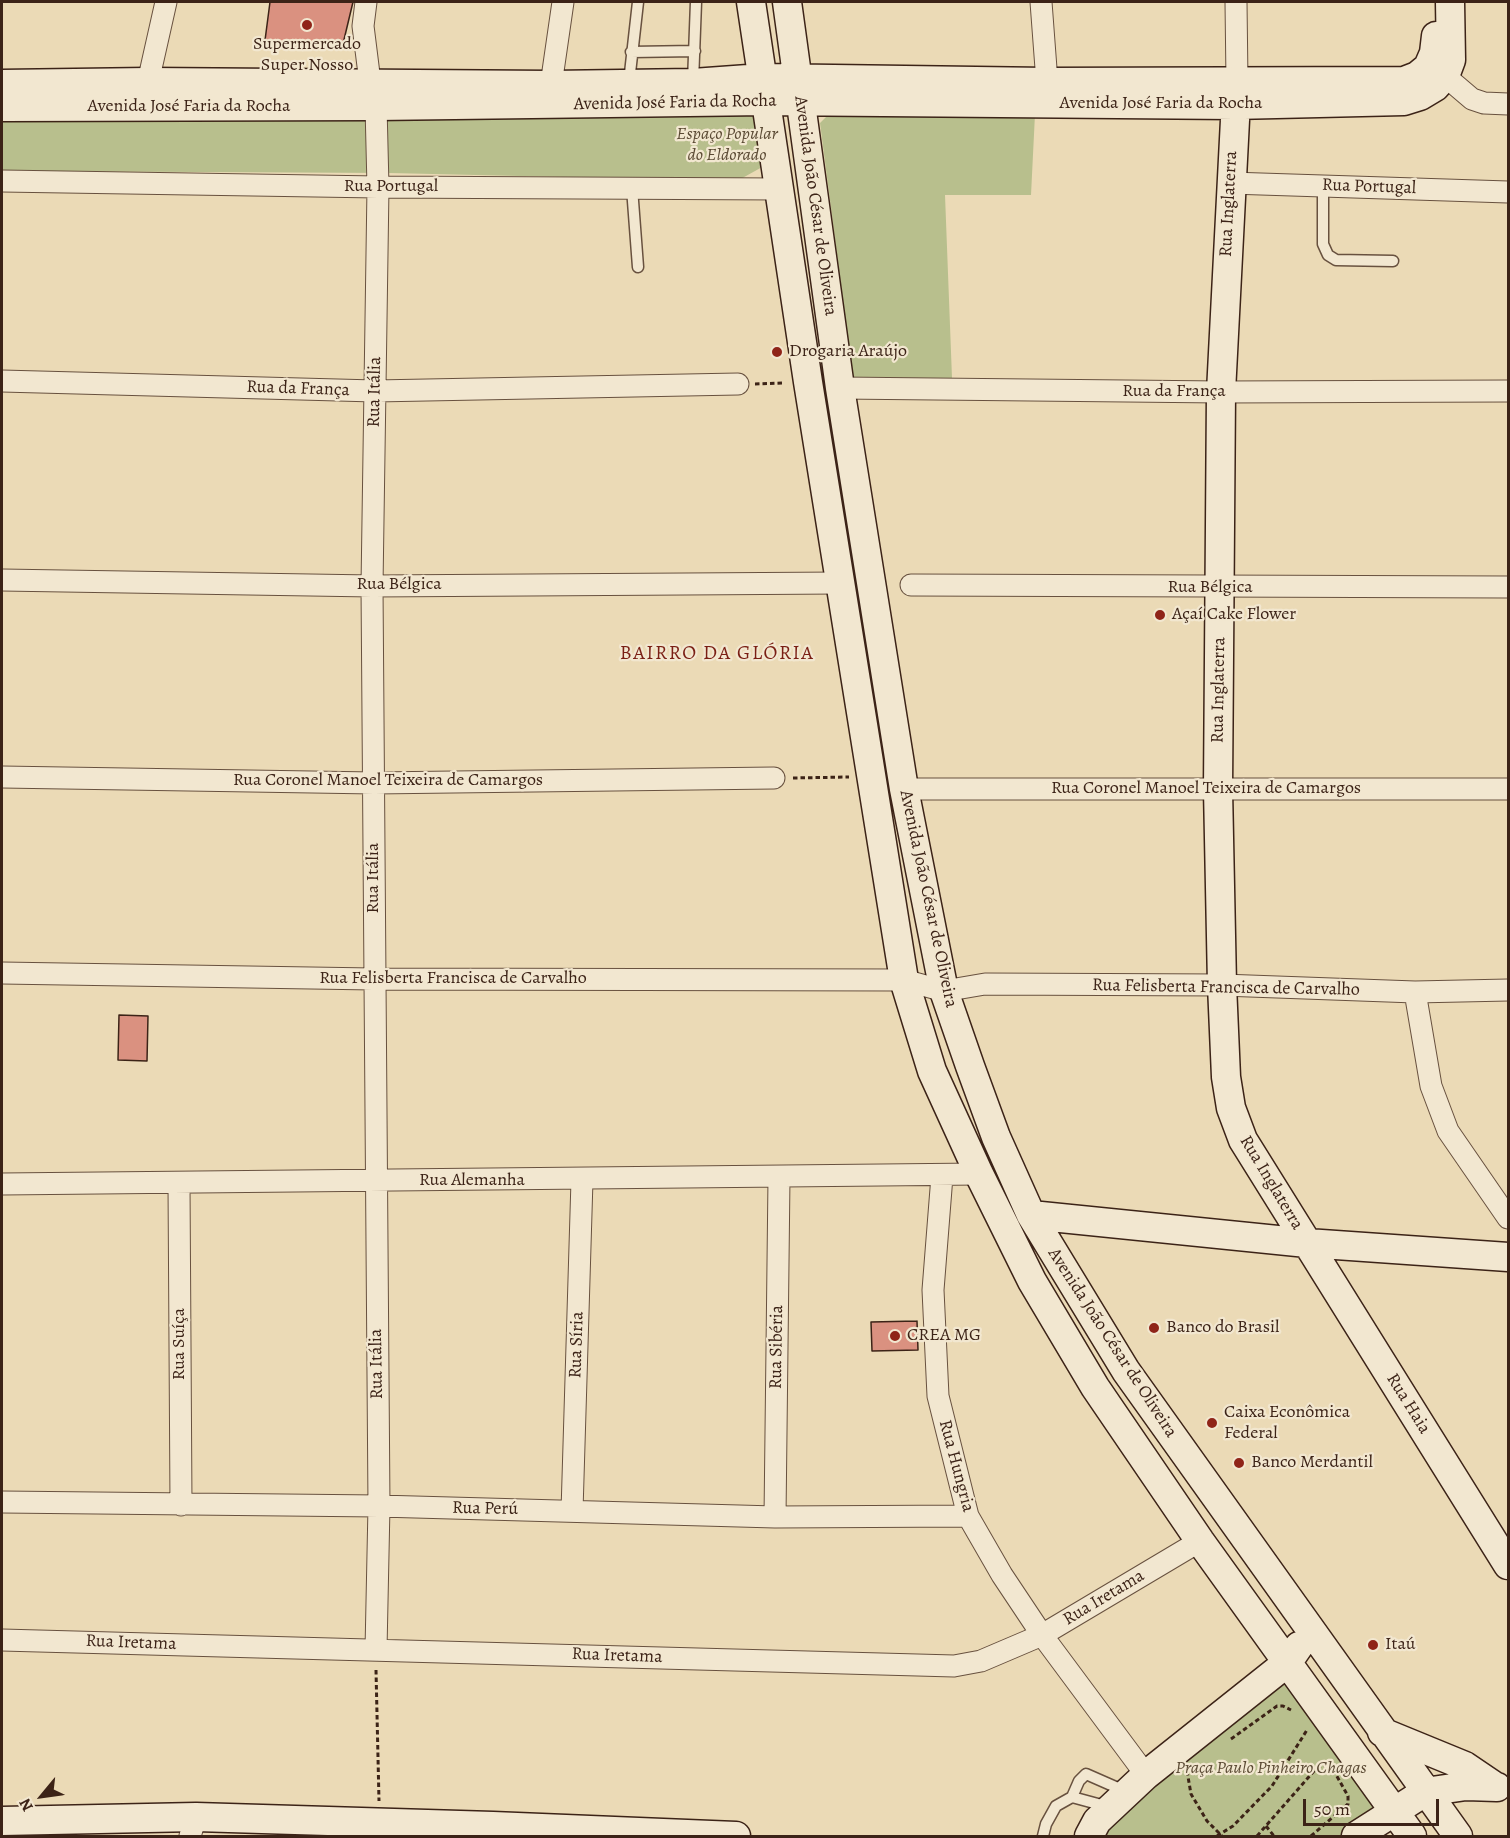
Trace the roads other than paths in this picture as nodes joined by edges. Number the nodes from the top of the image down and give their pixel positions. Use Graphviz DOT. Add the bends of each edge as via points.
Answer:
graph roads {
  1 [pos="166,2"];
  2 [pos="366,2"];
  3 [pos="563,2"];
  4 [pos="638,2"];
  5 [pos="696,2"];
  6 [pos="751,2"];
  7 [pos="787,2"];
  8 [pos="1041,2"];
  9 [pos="1236,2"];
  10 [pos="1434,2"];
  11 [pos="1450,2"];
  12 [pos="695,51"];
  13 [pos="632,52"];
  14 [pos="1444,76"];
  15 [pos="148,82"];
  16 [pos="1047,82"];
  17 [pos="629,83"];
  18 [pos="693,83"];
  19 [pos="2,84"];
  20 [pos="551,85"];
  21 [pos="764,90"];
  22 [pos="799,90"];
  23 [pos="1236,93"];
  24 [pos="373,94"];
  25 [pos="1509,104"];
  26 [pos="2,107"];
  27 [pos="2,181"];
  28 [pos="1230,183"];
  29 [pos="1323,186"];
  30 [pos="378,187"];
  31 [pos="632,188"];
  32 [pos="780,189"];
  33 [pos="1509,192"];
  34 [pos="1393,261"];
  35 [pos="639,267"];
  36 [pos="2,381"];
  37 [pos="738,384"];
  38 [pos="840,388"];
  39 [pos="375,391"];
  40 [pos="1509,391"];
  41 [pos="1221,392"];
  42 [pos="2,580"];
  43 [pos="841,584"];
  44 [pos="911,585"];
  45 [pos="372,586"];
  46 [pos="1509,587"];
  47 [pos="1221,588"];
  48 [pos="2,777"];
  49 [pos="774,778"];
  50 [pos="374,783"];
  51 [pos="904,789"];
  52 [pos="1218,789"];
  53 [pos="1509,789"];
  54 [pos="935,944"];
  55 [pos="2,973"];
  56 [pos="373,979"];
  57 [pos="904,980"];
  58 [pos="1222,986"];
  59 [pos="1509,990"];
  60 [pos="944,991"];
  61 [pos="1415,992"];
  62 [pos="979,1174"];
  63 [pos="942,1176"];
  64 [pos="779,1178"];
  65 [pos="582,1180"];
  66 [pos="375,1181"];
  67 [pos="2,1184"];
  68 [pos="179,1184"];
  69 [pos="1031,1215"];
  70 [pos="1509,1218"];
  71 [pos="1307,1243"];
  72 [pos="1509,1257"];
  73 [pos="2,1502"];
  74 [pos="181,1505"];
  75 [pos="379,1506"];
  76 [pos="572,1511"];
  77 [pos="968,1516"];
  78 [pos="775,1517"];
  79 [pos="1200,1541"];
  80 [pos="1509,1565"];
  81 [pos="1308,1628"];
  82 [pos="1042,1635"];
  83 [pos="2,1640"];
  84 [pos="376,1650"];
  85 [pos="1288,1662"];
  86 [pos="1382,1732"];
  87 [pos="1503,1791"];
  88 [pos="1128,1792"];
  89 [pos="1425,1792"];
  90 [pos="1072,1797"];
  91 [pos="1394,1809"];
  92 [pos="2,1821"];
  93 [pos="193,1827"];
  94 [pos="229,1828"];
  95 [pos="493,1831"];
  96 [pos="736,1836"];
  97 [pos="1043,1836"];
  98 [pos="1089,1836"];
  99 [pos="1356,1836"];
  100 [pos="1412,1836"];
  101 [pos="1458,1836"];
  1 -- 15 [label="street"];
  2 -- 24 [label="street, Rua Itália" via="363,26"];
  3 -- 20 [label="street"];
  4 -- 13 [label="lane"];
  5 -- 12 [label="lane"];
  6 -- 21 [label="street, Avenida João César de Oliveira"];
  7 -- 22 [label="street, Avenida João César de Oliveira"];
  8 -- 16 [label="street"];
  9 -- 23 [label="street"];
  10 -- 23 [label="street, Avenida José Faria da Rocha" via="1434,53 1428,67 1411,79"];
  11 -- 14 [label="street" via="1451,60"];
  12 -- 13 [label="lane"];
  12 -- 18 [label="lane"];
  13 -- 17 [label="lane"];
  14 -- 23 [label="street, Avenida José Faria da Rocha" via="1435,87 1404,101"];
  14 -- 25 [label="street" via="1472,99"];
  15 -- 19 [label="street, Avenida José Faria da Rocha"];
  15 -- 24 [label="street, Avenida José Faria da Rocha"];
  16 -- 22 [label="street, Avenida José Faria da Rocha"];
  16 -- 23 [label="street, Avenida José Faria da Rocha"];
  17 -- 18 [label="street, Avenida José Faria da Rocha"];
  17 -- 20 [label="street, Avenida José Faria da Rocha"];
  18 -- 21 [label="street, Avenida José Faria da Rocha"];
  20 -- 24 [label="street, Avenida José Faria da Rocha"];
  21 -- 22 [label="street, Avenida José Faria da Rocha"];
  21 -- 24 [label="street, Avenida José Faria da Rocha"];
  21 -- 32 [label="street, Avenida João César de Oliveira"];
  22 -- 23 [label="street, Avenida José Faria da Rocha"];
  22 -- 38 [label="street, Avenida João César de Oliveira"];
  23 -- 28 [label="street, Rua Inglaterra"];
  24 -- 26 [label="street, Avenida José Faria da Rocha"];
  24 -- 30 [label="street, Rua Itália"];
  27 -- 30 [label="street, Rua Portugal"];
  28 -- 29 [label="street, Rua Portugal"];
  28 -- 41 [label="street, Rua Inglaterra"];
  29 -- 33 [label="street, Rua Portugal"];
  29 -- 34 [label="lane" via="1323,244 1328,255 1336,260"];
  30 -- 31 [label="street, Rua Portugal"];
  30 -- 39 [label="street, Rua Itália"];
  31 -- 32 [label="street, Rua Portugal"];
  31 -- 35 [label="lane"];
  32 -- 43 [label="street, Avenida João César de Oliveira"];
  36 -- 39 [label="street, Rua da França"];
  37 -- 39 [label="street, Rua da França"];
  38 -- 41 [label="street, Rua da França"];
  38 -- 51 [label="street, Avenida João César de Oliveira"];
  39 -- 45 [label="street, Rua Itália"];
  40 -- 41 [label="street, Rua da França"];
  41 -- 47 [label="street, Rua Inglaterra"];
  42 -- 45 [label="street, Rua Bélgica"];
  43 -- 45 [label="street, Rua Bélgica"];
  43 -- 57 [label="street, Avenida João César de Oliveira"];
  44 -- 47 [label="street, Rua Bélgica"];
  45 -- 50 [label="street, Rua Itália"];
  46 -- 47 [label="street, Rua Bélgica"];
  47 -- 52 [label="street, Rua Inglaterra"];
  48 -- 50 [label="street, Rua Coronel Manoel Teixeira de Camargos"];
  49 -- 50 [label="street, Rua Coronel Manoel Teixeira de Camargos"];
  50 -- 56 [label="street, Rua Itália"];
  51 -- 52 [label="street, Rua Coronel Manoel Teixeira de Camargos"];
  51 -- 54 [label="street, Avenida João César de Oliveira"];
  52 -- 53 [label="street, Rua Coronel Manoel Teixeira de Camargos"];
  52 -- 58 [label="street, Rua Inglaterra"];
  54 -- 57 [label="street" via="922,970"];
  54 -- 60 [label="street, Avenida João César de Oliveira"];
  55 -- 56 [label="street, Rua Felisberta Francisca de Carvalho"];
  56 -- 57 [label="street, Rua Felisberta Francisca de Carvalho"];
  56 -- 66 [label="street, Rua Itália"];
  57 -- 60 [label="street, Rua Felisberta Francisca de Carvalho"];
  57 -- 62 [label="street, Avenida João César de Oliveira" via="932,1071"];
  58 -- 60 [label="street, Rua Felisberta Francisca de Carvalho" via="985,984"];
  58 -- 61 [label="street, Rua Felisberta Francisca de Carvalho"];
  58 -- 71 [label="street, Rua Inglaterra" via="1231,1108 1243,1140"];
  59 -- 61 [label="street, Rua Felisberta Francisca de Carvalho"];
  60 -- 69 [label="street, Avenida João César de Oliveira" via="996,1137"];
  61 -- 70 [label="street" via="1431,1086 1448,1131"];
  62 -- 63 [label="street"];
  62 -- 79 [label="street, Avenida João César de Oliveira" via="1032,1281 1095,1387"];
  63 -- 64 [label="street, Rua Alemanha"];
  63 -- 77 [label="street, Rua Hungria" via="933,1290 938,1396"];
  64 -- 65 [label="street, Rua Alemanha"];
  64 -- 78 [label="street, Rua Sibéria"];
  65 -- 66 [label="street, Rua Alemanha"];
  65 -- 76 [label="street, Rua Síria"];
  66 -- 68 [label="street, Rua Alemanha"];
  66 -- 75 [label="street, Rua Itália"];
  67 -- 68 [label="street, Rua Alemanha"];
  68 -- 74 [label="street, Rua Suíça"];
  69 -- 71 [label="street"];
  69 -- 81 [label="street, Avenida João César de Oliveira" via="1126,1371"];
  71 -- 72 [label="street"];
  71 -- 80 [label="street, Rua Haia"];
  73 -- 74 [label="street, Rua Perú"];
  74 -- 75 [label="street, Rua Perú"];
  75 -- 76 [label="street, Rua Perú"];
  75 -- 84 [label="street, Rua Itália"];
  76 -- 78 [label="street, Rua Perú"];
  77 -- 78 [label="street, Rua Perú"];
  77 -- 82 [label="street, Rua Hungria"];
  79 -- 82 [label="street, Rua Iretama"];
  79 -- 85 [label="street, Avenida João César de Oliveira"];
  81 -- 85 [label="street"];
  81 -- 86 [label="street, Avenida João César de Oliveira"];
  82 -- 84 [label="street, Rua Iretama" via="981,1661 954,1666"];
  82 -- 88 [label="street, Rua Hungria"];
  83 -- 84 [label="street, Rua Iretama"];
  85 -- 88 [label="street"];
  85 -- 91 [label="street, Avenida João César de Oliveira"];
  86 -- 87 [label="street" via="1465,1766"];
  86 -- 89 [label="street, Avenida João César de Oliveira"];
  87 -- 89 [label="street" via="1466,1786"];
  88 -- 90 [label="lane"];
  88 -- 90 [label="lane" via="1086,1774"];
  88 -- 98 [label="street" via="1097,1821"];
  89 -- 91 [label="street"];
  89 -- 101 [label="street, Avenida João César de Oliveira"];
  90 -- 97 [label="lane" via="1056,1806"];
  91 -- 99 [label="street"];
  91 -- 100 [label="street, Avenida João César de Oliveira"];
  92 -- 93 [label="street"];
  93 -- 94 [label="street"];
  94 -- 95 [label="street" via="380,1824"];
  95 -- 96 [label="street"];
}
